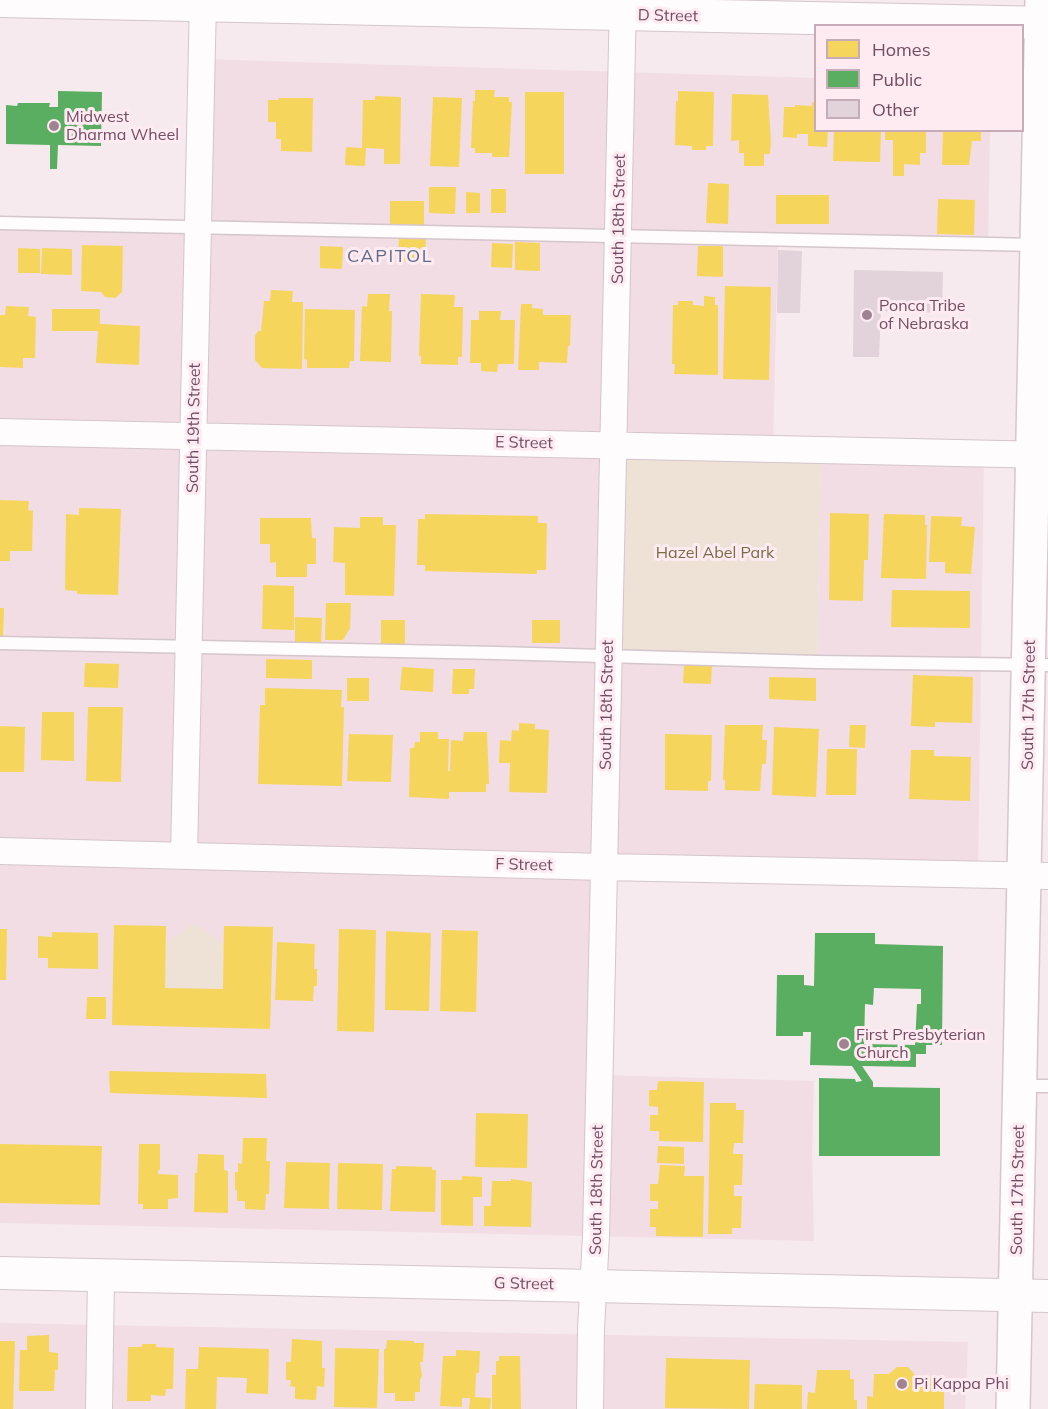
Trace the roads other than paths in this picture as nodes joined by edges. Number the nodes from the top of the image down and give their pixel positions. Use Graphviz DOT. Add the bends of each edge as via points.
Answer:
graph roads {
  1 [pos="0,1"];
  2 [pos="203,2"];
  3 [pos="623,7"];
  4 [pos="1044,16"];
  5 [pos="0,223"];
  6 [pos="198,227"];
  7 [pos="618,236"];
  8 [pos="1043,245"];
  9 [pos="0,432"];
  10 [pos="193,436"];
  11 [pos="614,445"];
  12 [pos="1041,455"];
  13 [pos="0,643"];
  14 [pos="190,646"];
  15 [pos="608,656"];
  16 [pos="1039,665"];
  17 [pos="0,851"];
  18 [pos="184,855"];
  19 [pos="604,867"];
  20 [pos="1037,875"];
  21 [pos="1034,1086"];
  22 [pos="0,1273"];
  23 [pos="101,1274"];
  24 [pos="594,1286"];
  25 [pos="1016,1296"];
  26 [pos="1048,1296"];
  27 [pos="99,1409"];
  28 [pos="590,1409"];
  29 [pos="1013,1409"];
  1 -- 2 [label="street, D Street"];
  2 -- 3 [label="street, D Street"];
  2 -- 6 [label="street, South 19th Street"];
  3 -- 4 [label="street, D Street"];
  3 -- 7 [label="street, South 18th Street"];
  4 -- 8 [label="main road, South 17th Street"];
  5 -- 6 [label="lane"];
  6 -- 7 [label="lane"];
  6 -- 10 [label="street, South 19th Street"];
  7 -- 8 [label="lane"];
  7 -- 11 [label="street, South 18th Street"];
  8 -- 12 [label="main road, South 17th Street"];
  9 -- 10 [label="street, E Street"];
  10 -- 11 [label="street, E Street"];
  10 -- 14 [label="street, South 19th Street"];
  11 -- 12 [label="street, E Street"];
  11 -- 15 [label="street, South 18th Street"];
  12 -- 16 [label="main road, South 17th Street"];
  13 -- 14 [label="lane"];
  14 -- 15 [label="lane"];
  14 -- 18 [label="street, South 19th Street"];
  15 -- 16 [label="lane"];
  15 -- 19 [label="street, South 18th Street"];
  16 -- 20 [label="main road, South 17th Street"];
  17 -- 18 [label="street, F Street"];
  18 -- 19 [label="street, F Street"];
  19 -- 20 [label="street, F Street"];
  19 -- 24 [label="street, South 18th Street"];
  20 -- 21 [label="main road, South 17th Street"];
  21 -- 25 [label="main road, South 17th Street"];
  22 -- 23 [label="street, G Street"];
  23 -- 24 [label="street, G Street"];
  23 -- 27 [label="street"];
  24 -- 25 [label="street, G Street"];
  24 -- 28 [label="street, South 18th Street"];
  25 -- 26 [label="street, G Street"];
  25 -- 29 [label="main road, South 17th Street"];
}
